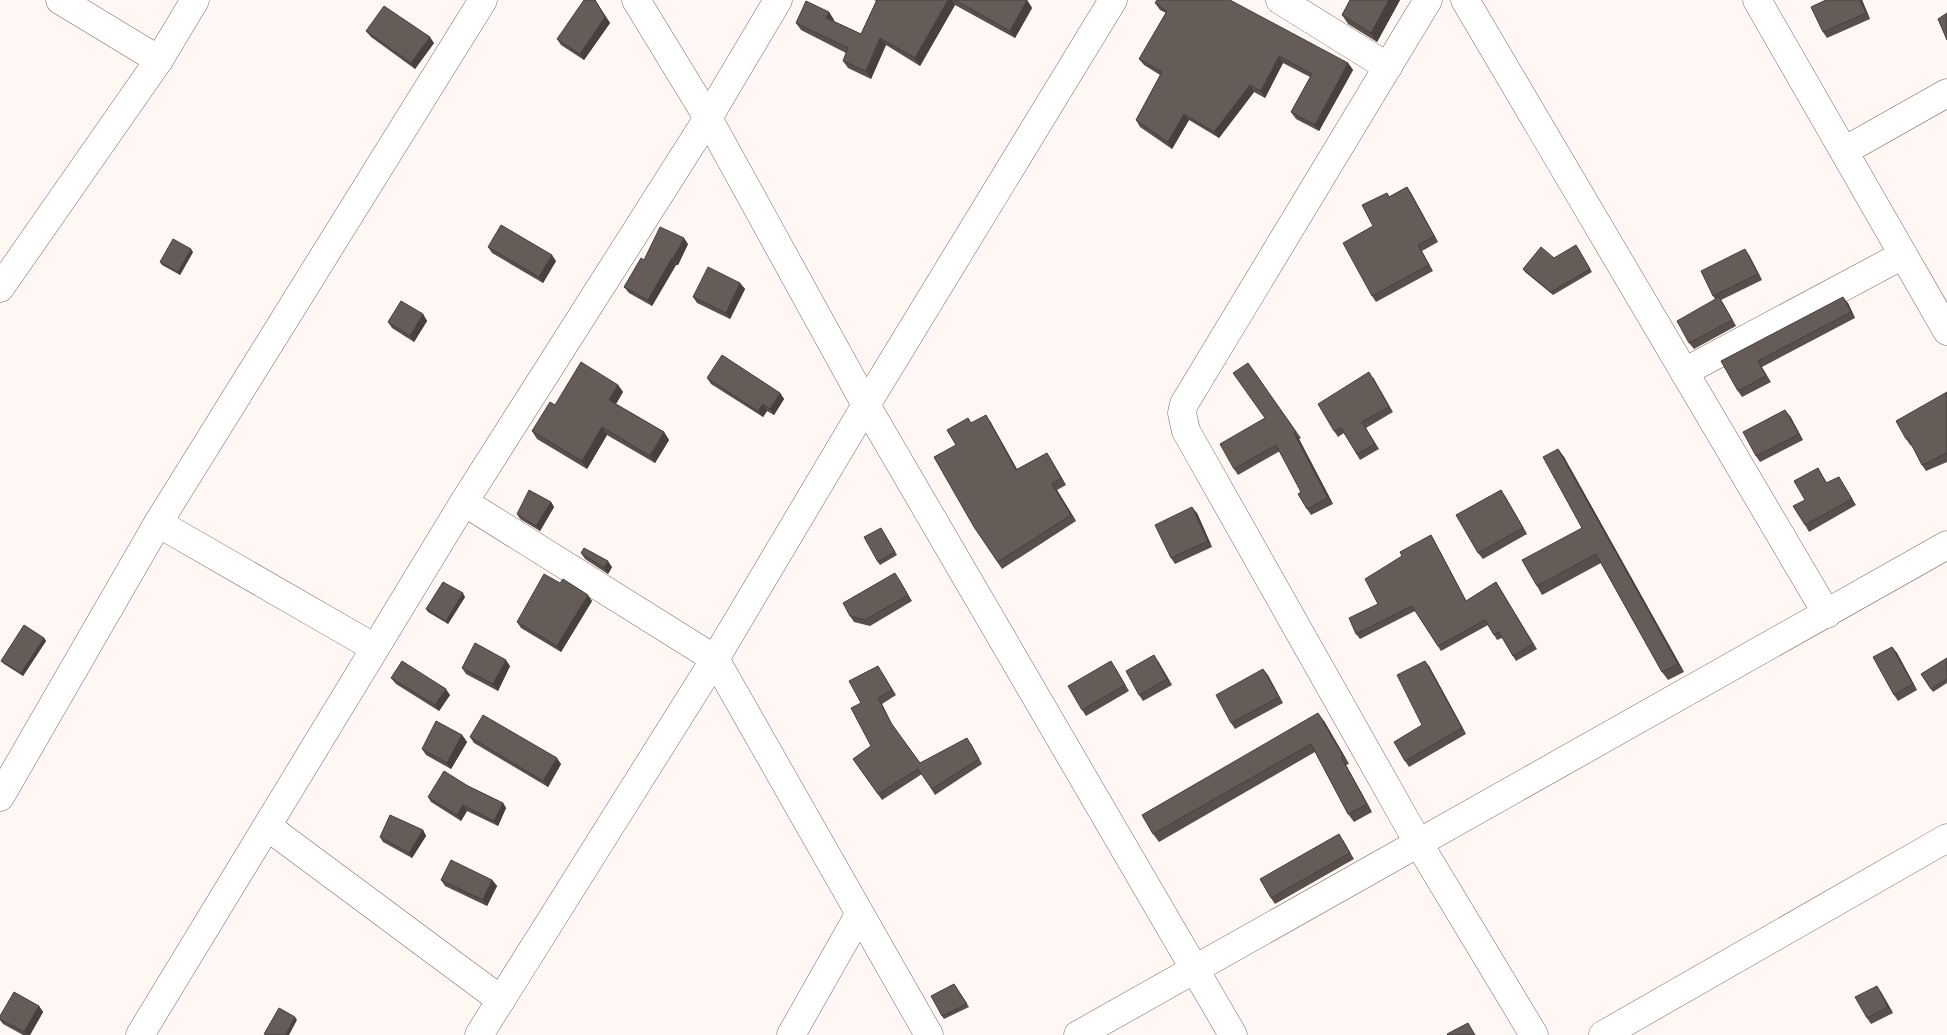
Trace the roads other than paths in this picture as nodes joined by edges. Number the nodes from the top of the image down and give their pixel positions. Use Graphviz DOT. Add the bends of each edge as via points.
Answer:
graph roads {
  1 [pos="60,0"];
  2 [pos="194,0"];
  3 [pos="483,0"];
  4 [pos="636,0"];
  5 [pos="778,0"];
  6 [pos="1113,0"];
  7 [pos="1280,0"];
  8 [pos="1428,0"];
  9 [pos="1465,0"];
  10 [pos="1757,0"];
  11 [pos="159,60"];
  12 [pos="1388,67"];
  13 [pos="1947,94"];
  14 [pos="708,118"];
  15 [pos="1844,152"];
  16 [pos="1903,255"];
  17 [pos="0,288"];
  18 [pos="1947,331"];
  19 [pos="1684,372"];
  20 [pos="866,405"];
  21 [pos="464,502"];
  22 [pos="158,523"];
  23 [pos="1947,545"];
  24 [pos="1828,614"];
  25 [pos="375,648"];
  26 [pos="715,659"];
  27 [pos="0,797"];
  28 [pos="268,827"];
  29 [pos="1947,838"];
  30 [pos="1419,844"];
  31 [pos="859,915"];
  32 [pos="1196,970"];
  33 [pos="501,1000"];
  34 [pos="140,1035"];
  35 [pos="479,1035"];
  36 [pos="791,1035"];
  37 [pos="929,1035"];
  38 [pos="1078,1035"];
  39 [pos="1233,1035"];
  40 [pos="1534,1035"];
  41 [pos="1603,1035"];
  1 -- 11 [label="street"];
  2 -- 11 [label="street"];
  3 -- 22 [label="street"];
  4 -- 14 [label="street"];
  5 -- 14 [label="street"];
  6 -- 20 [label="street"];
  7 -- 12 [label="street"];
  8 -- 12 [label="street"];
  9 -- 19 [label="street"];
  10 -- 15 [label="street"];
  11 -- 17 [label="street"];
  12 -- 30 [label="street" via="1184,404 1182,413 1186,431"];
  13 -- 15 [label="street"];
  14 -- 20 [label="street"];
  14 -- 21 [label="street"];
  15 -- 16 [label="street"];
  16 -- 18 [label="street"];
  16 -- 19 [label="street"];
  19 -- 24 [label="street"];
  20 -- 26 [label="street"];
  20 -- 32 [label="street"];
  21 -- 25 [label="street"];
  21 -- 26 [label="street"];
  22 -- 25 [label="street"];
  22 -- 27 [label="street"];
  23 -- 24 [label="street"];
  24 -- 30 [label="street"];
  25 -- 28 [label="street"];
  26 -- 31 [label="street"];
  26 -- 33 [label="street"];
  28 -- 33 [label="street"];
  28 -- 34 [label="street"];
  29 -- 41 [label="street"];
  30 -- 32 [label="street"];
  30 -- 40 [label="street"];
  31 -- 36 [label="street"];
  31 -- 37 [label="street"];
  32 -- 38 [label="street"];
  32 -- 39 [label="street"];
  33 -- 35 [label="street"];
}
